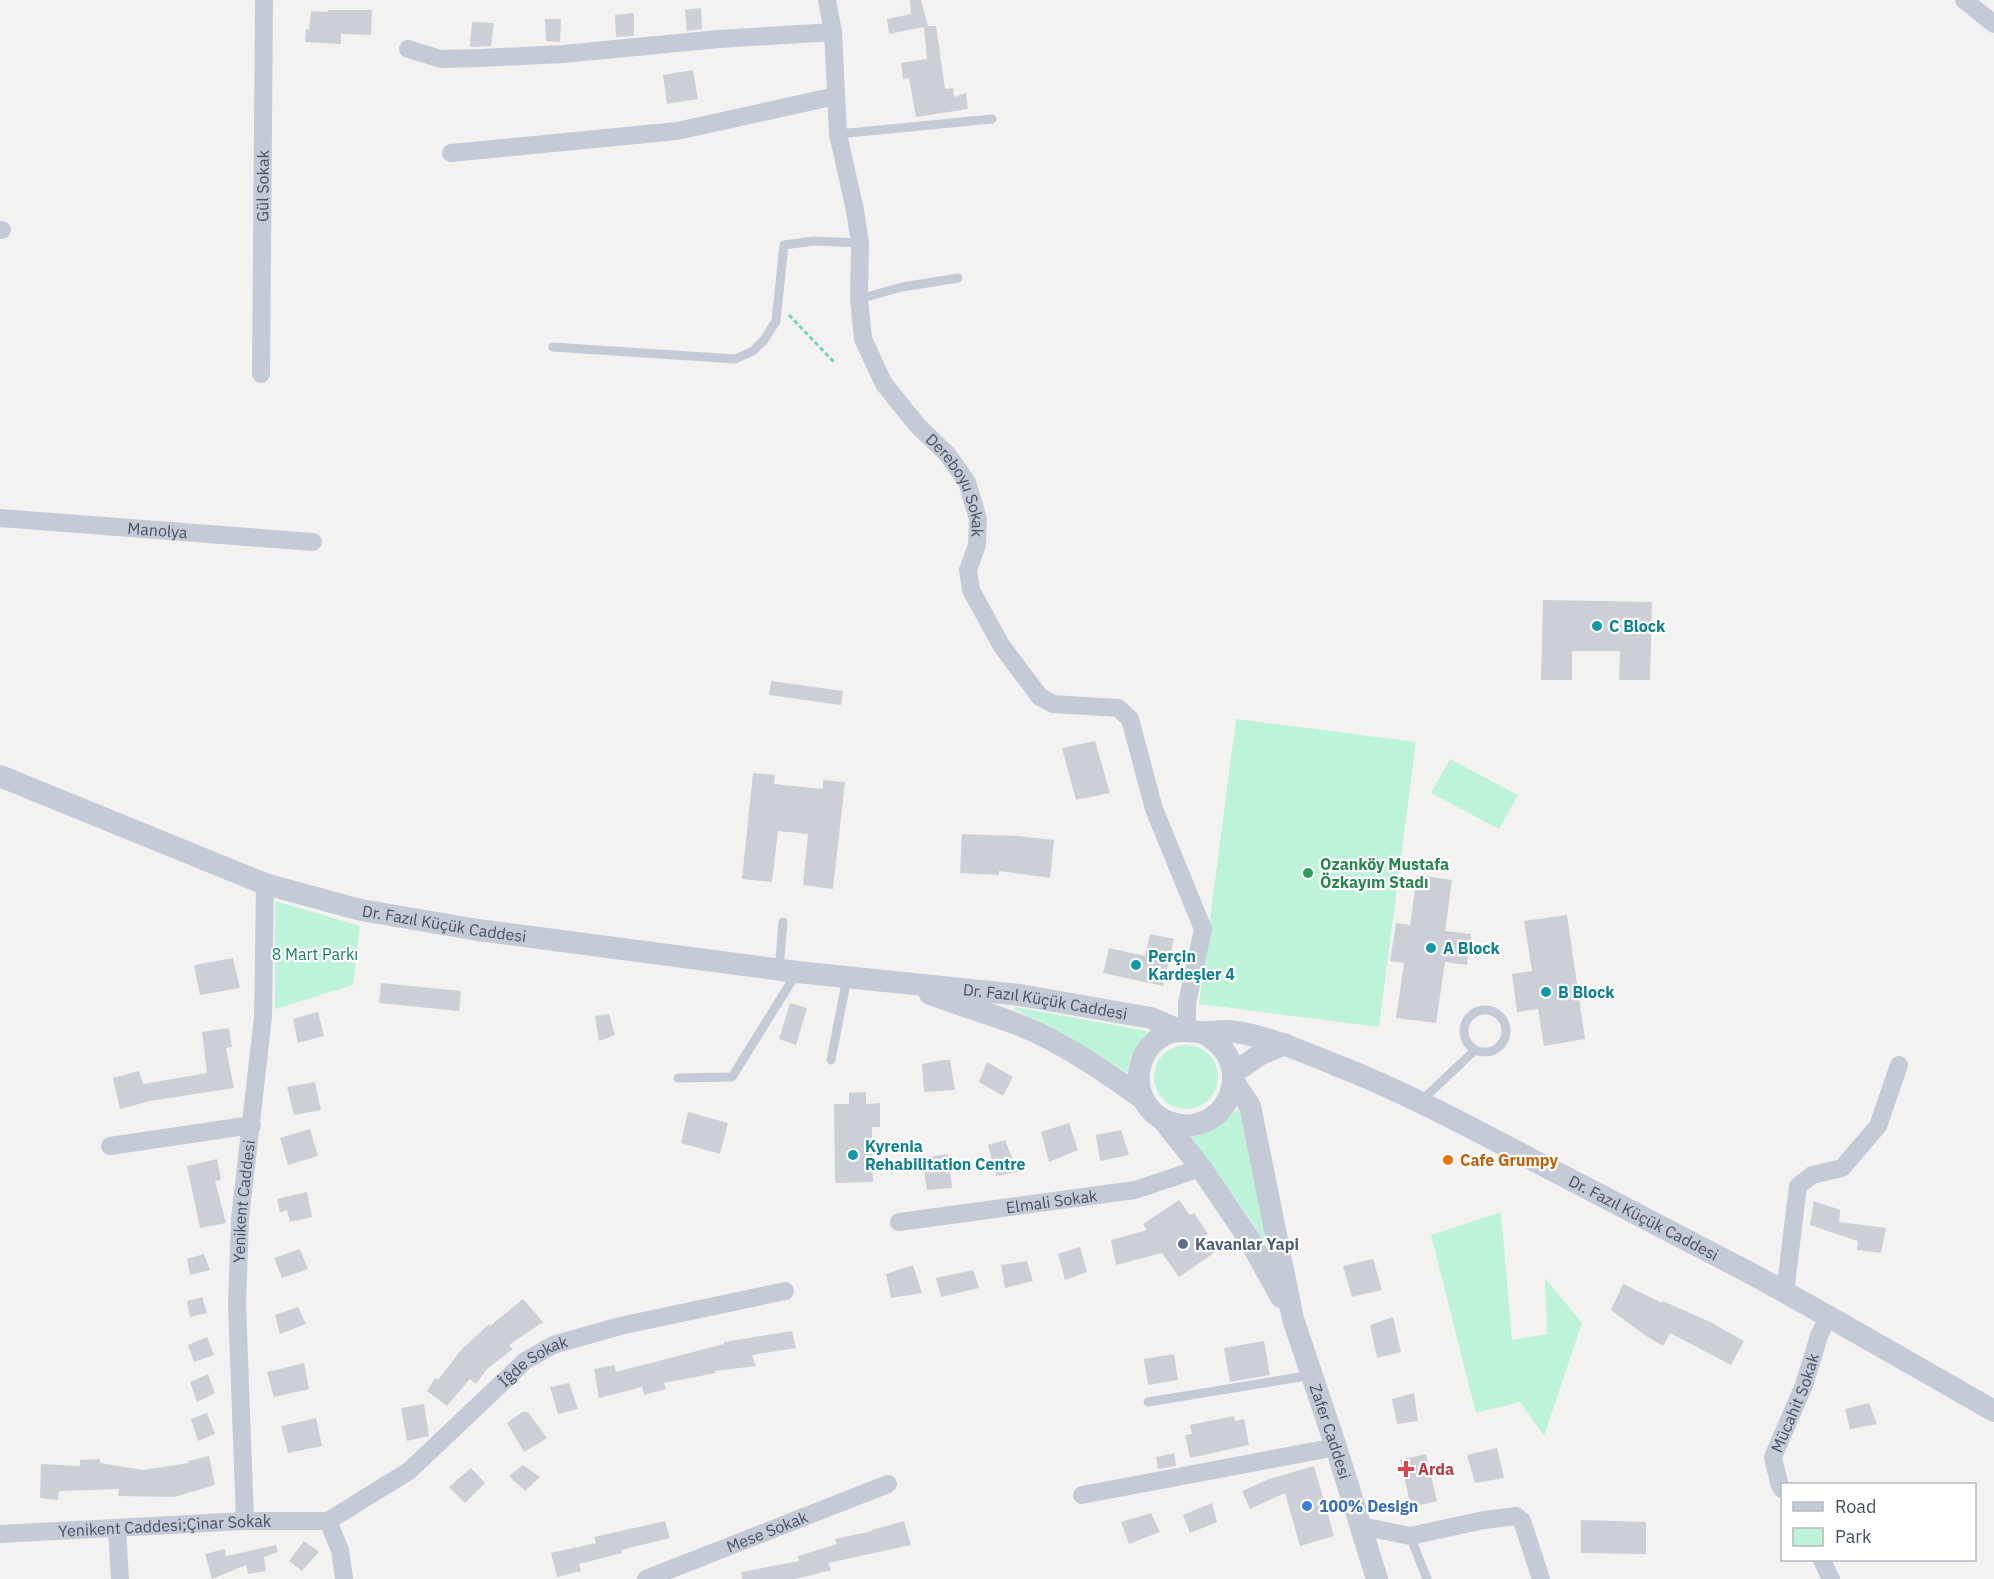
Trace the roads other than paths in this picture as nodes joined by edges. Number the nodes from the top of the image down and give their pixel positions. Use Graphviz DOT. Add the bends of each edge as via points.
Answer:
graph roads {
  1 [pos="264,0"];
  2 [pos="827,0"];
  3 [pos="1964,0"];
  4 [pos="1994,24"];
  5 [pos="833,32"];
  6 [pos="408,49"];
  7 [pos="836,96"];
  8 [pos="992,119"];
  9 [pos="838,134"];
  10 [pos="452,153"];
  11 [pos="860,243"];
  12 [pos="958,278"];
  13 [pos="859,299"];
  14 [pos="553,347"];
  15 [pos="261,374"];
  16 [pos="0,518"];
  17 [pos="313,542"];
  18 [pos="0,776"];
  19 [pos="265,884"];
  20 [pos="783,922"];
  21 [pos="788,971"];
  22 [pos="847,978"];
  23 [pos="909,985"];
  24 [pos="1189,1030"];
  25 [pos="1285,1044"];
  26 [pos="1475,1050"];
  27 [pos="831,1060"];
  28 [pos="1899,1065"];
  29 [pos="1233,1077"];
  30 [pos="678,1078"];
  31 [pos="1143,1099"];
  32 [pos="1420,1103"];
  33 [pos="1163,1120"];
  34 [pos="252,1125"];
  35 [pos="110,1146"];
  36 [pos="1201,1168"];
  37 [pos="900,1222"];
  38 [pos="785,1292"];
  39 [pos="1785,1293"];
  40 [pos="1828,1317"];
  41 [pos="1293,1319"];
  42 [pos="1313,1375"];
  43 [pos="1148,1402"];
  44 [pos="1994,1411"];
  45 [pos="1336,1447"];
  46 [pos="888,1484"];
  47 [pos="1781,1487"];
  48 [pos="1082,1495"];
  49 [pos="245,1521"];
  50 [pos="328,1521"];
  51 [pos="1361,1526"];
  52 [pos="117,1528"];
  53 [pos="0,1534"];
  54 [pos="1410,1536"];
  55 [pos="1822,1561"];
  56 [pos="120,1579"];
  57 [pos="344,1579"];
  58 [pos="646,1579"];
  59 [pos="1377,1579"];
  60 [pos="1427,1579"];
  61 [pos="1541,1579"];
  62 [pos="1831,1579"];
  1 -- 15 [label="street, Gül Sokak"];
  2 -- 5 [label="street, Dereboyu Sokak"];
  3 -- 4 [label="street"];
  5 -- 6 [label="street" via="481,58 441,59"];
  5 -- 7 [label="street, Dereboyu Sokak"];
  7 -- 9 [label="street, Dereboyu Sokak"];
  7 -- 10 [label="street" via="677,131"];
  8 -- 9 [label="lane"];
  9 -- 11 [label="street, Dereboyu Sokak"];
  11 -- 13 [label="street, Dereboyu Sokak"];
  11 -- 14 [label="lane" via="814,241 784,245 776,321 753,351 735,359"];
  12 -- 13 [label="lane"];
  13 -- 24 [label="street, Dereboyu Sokak" via="863,339 884,384 967,482 978,519 977,545 968,570 970,590 1002,645 1040,697 1053,704 1118,708 1130,719 1154,809 1203,929 1186,1003"];
  16 -- 17 [label="street, Manolya"];
  18 -- 19 [label="street, Dr. Fazıl Küçük Caddesi"];
  19 -- 21 [label="street, Dr. Fazıl Küçük Caddesi" via="361,910 478,930"];
  19 -- 34 [label="street, Yenikent Caddesi" via="263,1017"];
  20 -- 21 [label="lane"];
  21 -- 22 [label="street, Dr. Fazıl Küçük Caddesi"];
  21 -- 30 [label="lane" via="732,1077"];
  22 -- 23 [label="street, Dr. Fazıl Küçük Caddesi"];
  22 -- 27 [label="lane"];
  23 -- 24 [label="street, Dr. Fazıl Küçük Caddesi" via="1020,995 1151,1018"];
  23 -- 31 [label="street, Dr. Fazıl Küçük Caddesi" via="1053,1041"];
  24 -- 25 [label="street, Dr. Fazıl Küçük Caddesi" via="1227,1031"];
  24 -- 29 [label="street" via="1213,1038 1223,1048"];
  24 -- 31 [label="street" via="1165,1034 1143,1055 1138,1084"];
  25 -- 29 [label="street" via="1262,1054"];
  25 -- 32 [label="street, Dr. Fazıl Küçük Caddesi"];
  26 -- 26 [label="lane" via="1466,1041 1463,1029 1468,1018 1478,1011 1490,1010 1506,1026 1505,1038 1498,1048 1487,1052"];
  26 -- 32 [label="lane"];
  28 -- 39 [label="street" via="1878,1126 1842,1168 1812,1175 1798,1186"];
  29 -- 33 [label="street" via="1230,1096 1209,1119 1186,1125"];
  29 -- 41 [label="street, Zafer Caddesi" via="1250,1106"];
  31 -- 33 [label="street"];
  32 -- 39 [label="street, Dr. Fazıl Küçük Caddesi"];
  33 -- 36 [label="street, Zafer Caddesi"];
  34 -- 35 [label="street"];
  34 -- 49 [label="street, Yenikent Caddesi" via="240,1219 237,1304"];
  36 -- 37 [label="street, Elmali Sokak" via="1135,1190"];
  36 -- 41 [label="street, Zafer Caddesi" via="1249,1239"];
  38 -- 50 [label="street, İĝde Sokak" via="620,1326 553,1345 525,1361 409,1472"];
  39 -- 40 [label="street, Dr. Fazıl Küçük Caddesi"];
  40 -- 44 [label="street, Dr. Fazıl Küçük Caddesi"];
  40 -- 47 [label="street, Mücahit Sokak" via="1773,1457"];
  41 -- 42 [label="street, Zafer Caddesi"];
  42 -- 43 [label="lane"];
  42 -- 45 [label="street, Zafer Caddesi"];
  45 -- 48 [label="street"];
  45 -- 51 [label="street, Zafer Caddesi"];
  46 -- 58 [label="street, Mese Sokak"];
  49 -- 50 [label="street, Yenikent Caddesi;Çinar Sokak"];
  49 -- 52 [label="street, Yenikent Caddesi;Çinar Sokak"];
  50 -- 57 [label="street" via="340,1550"];
  51 -- 54 [label="street"];
  51 -- 59 [label="street, Zafer Caddesi"];
  52 -- 53 [label="street, Yenikent Caddesi;Çinar Sokak"];
  52 -- 56 [label="street"];
  54 -- 60 [label="lane"];
  54 -- 61 [label="street" via="1516,1516 1522,1521"];
  55 -- 62 [label="street"];
}
